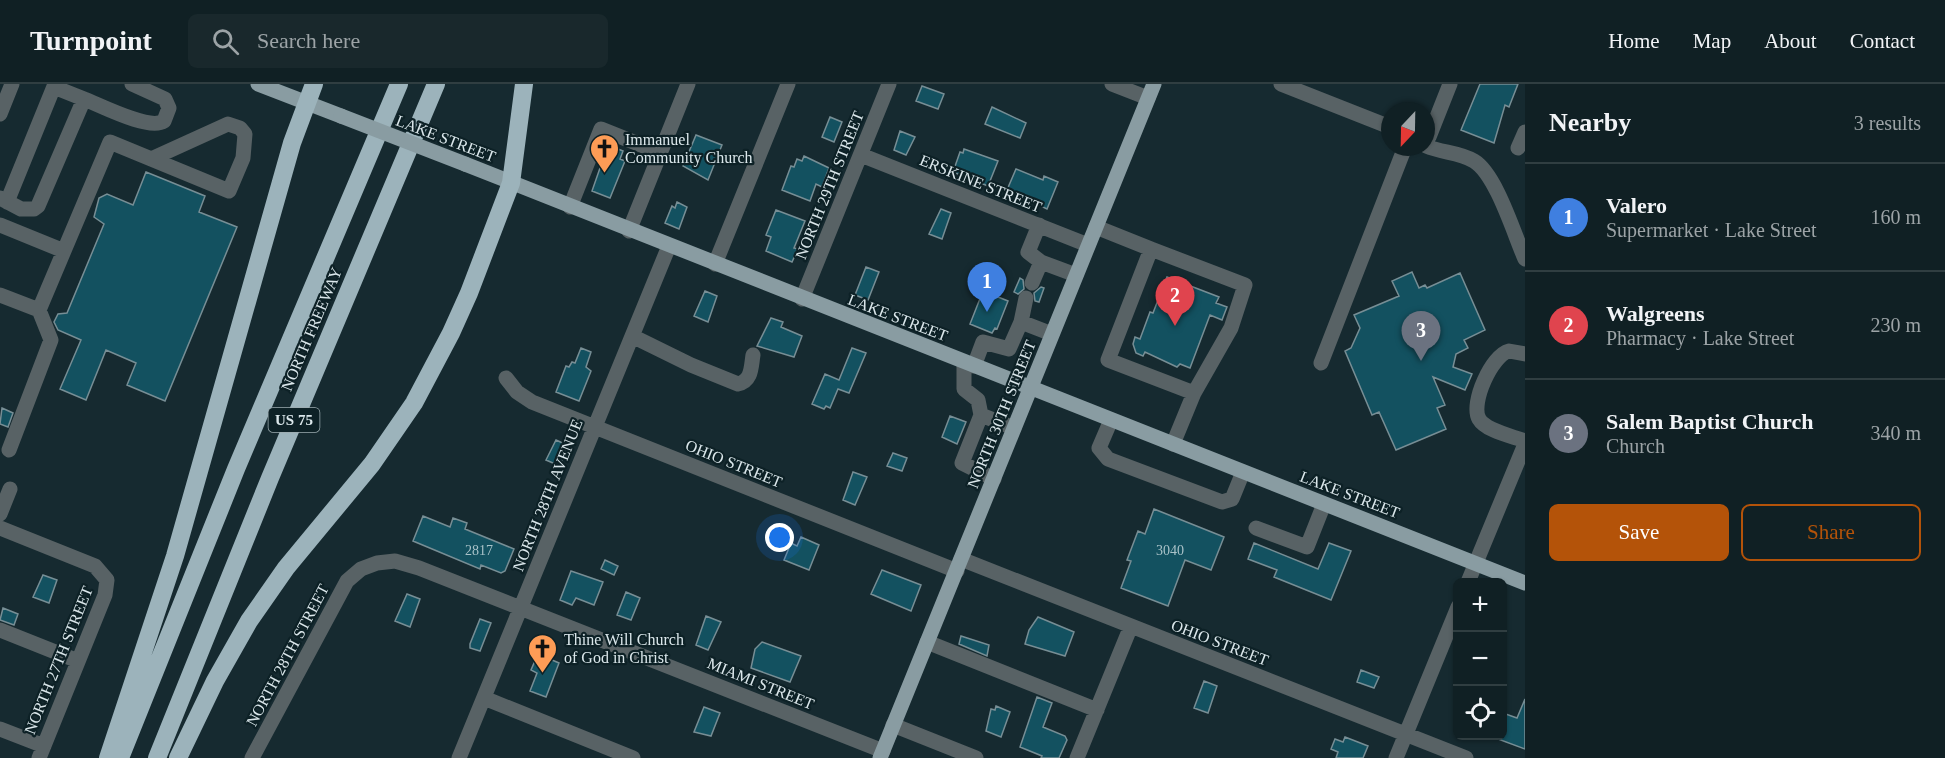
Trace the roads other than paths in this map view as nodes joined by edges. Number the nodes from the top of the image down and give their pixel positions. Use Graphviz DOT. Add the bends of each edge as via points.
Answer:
graph roads {
  1 [pos="12,84"];
  2 [pos="132,84"];
  3 [pos="258,84"];
  4 [pos="314,84"];
  5 [pos="399,84"];
  6 [pos="436,84"];
  7 [pos="524,84"];
  8 [pos="688,84"];
  9 [pos="788,84"];
  10 [pos="889,84"];
  11 [pos="1112,84"];
  12 [pos="1281,84"];
  13 [pos="1450,84"];
  14 [pos="55,85"];
  15 [pos="1151,91"];
  16 [pos="84,99"];
  17 [pos="306,102"];
  18 [pos="0,114"];
  19 [pos="1435,121"];
  20 [pos="1381,123"];
  21 [pos="1525,132"];
  22 [pos="1435,142"];
  23 [pos="1518,148"];
  24 [pos="661,153"];
  25 [pos="861,155"];
  26 [pos="1402,156"];
  27 [pos="151,159"];
  28 [pos="511,183"];
  29 [pos="4,200"];
  30 [pos="570,207"];
  31 [pos="0,225"];
  32 [pos="1039,225"];
  33 [pos="1096,226"];
  34 [pos="629,231"];
  35 [pos="1088,245"];
  36 [pos="669,246"];
  37 [pos="1151,249"];
  38 [pos="64,251"];
  39 [pos="1525,259"];
  40 [pos="1041,262"];
  41 [pos="715,264"];
  42 [pos="1076,275"];
  43 [pos="1032,283"];
  44 [pos="0,295"];
  45 [pos="1026,298"];
  46 [pos="802,299"];
  47 [pos="39,310"];
  48 [pos="1021,322"];
  49 [pos="1052,334"];
  50 [pos="632,336"];
  51 [pos="1525,354"];
  52 [pos="753,355"];
  53 [pos="1321,363"];
  54 [pos="969,364"];
  55 [pos="506,378"];
  56 [pos="1030,388"];
  57 [pos="1194,393"];
  58 [pos="981,415"];
  59 [pos="1111,420"];
  60 [pos="594,427"];
  61 [pos="1014,428"];
  62 [pos="1525,443"];
  63 [pos="1173,444"];
  64 [pos="9,450"];
  65 [pos="1243,472"];
  66 [pos="994,479"];
  67 [pos="10,489"];
  68 [pos="1324,504"];
  69 [pos="0,514"];
  70 [pos="0,528"];
  71 [pos="1256,528"];
  72 [pos="391,561"];
  73 [pos="1476,564"];
  74 [pos="959,565"];
  75 [pos="1470,578"];
  76 [pos="1525,583"];
  77 [pos="520,608"];
  78 [pos="1453,619"];
  79 [pos="1131,626"];
  80 [pos="0,630"];
  81 [pos="927,642"];
  82 [pos="78,661"];
  83 [pos="484,698"];
  84 [pos="1097,710"];
  85 [pos="893,725"];
  86 [pos="0,729"];
  87 [pos="1406,735"];
  88 [pos="42,752"];
  89 [pos="881,754"];
  90 [pos="108,758"];
  91 [pos="120,758"];
  92 [pos="157,758"];
  93 [pos="178,758"];
  94 [pos="252,758"];
  95 [pos="459,758"];
  96 [pos="633,758"];
  97 [pos="976,758"];
  98 [pos="1077,758"];
  99 [pos="1396,758"];
  100 [pos="1466,758"];
  1 -- 18 [label="street"];
  2 -- 16 [label="street" via="165,99 169,108 164,121 157,125 145,123"];
  3 -- 17 [label="main road, LAKE STREET"];
  4 -- 17 [label="highway"];
  5 -- 91 [label="highway, NORTH FREEWAY / US 75" via="240,459"];
  6 -- 92 [label="highway, NORTH FREEWAY / US 75"];
  7 -- 28 [label="highway"];
  8 -- 24 [label="street"];
  9 -- 41 [label="street"];
  10 -- 25 [label="street, NORTH 29TH STREET"];
  11 -- 15 [label="street"];
  12 -- 20 [label="street"];
  13 -- 19 [label="street"];
  14 -- 16 [label="street"];
  14 -- 29 [label="street"];
  15 -- 33 [label="main road, NORTH 30TH STREET"];
  16 -- 29 [label="street" via="38,206 29,210"];
  17 -- 28 [label="main road, LAKE STREET, bridge"];
  17 -- 90 [label="highway" via="175,556"];
  21 -- 23 [label="street"];
  22 -- 39 [label="street" via="1450,145 1457,154 1476,162 1490,178"];
  24 -- 30 [label="street" via="601,129"];
  24 -- 34 [label="street"];
  25 -- 32 [label="street, ERSKINE STREET"];
  25 -- 46 [label="street, NORTH 29TH STREET"];
  26 -- 53 [label="street"];
  27 -- 27 [label="street" via="229,191 243,158 245,134 228,124"];
  27 -- 38 [label="street" via="110,142"];
  28 -- 30 [label="main road, LAKE STREET"];
  28 -- 93 [label="highway" via="464,307 414,403 372,464 286,568 256,611 215,681"];
  30 -- 34 [label="main road, LAKE STREET"];
  31 -- 38 [label="street"];
  32 -- 35 [label="street, ERSKINE STREET"];
  32 -- 40 [label="street" via="1028,252"];
  33 -- 35 [label="main road, NORTH 30TH STREET"];
  33 -- 37 [label="street"];
  34 -- 36 [label="main road, LAKE STREET"];
  35 -- 42 [label="main road, NORTH 30TH STREET"];
  36 -- 41 [label="main road, LAKE STREET"];
  36 -- 50 [label="street, NORTH 28TH AVENUE"];
  37 -- 57 [label="street" via="1108,360"];
  37 -- 57 [label="street" via="1245,285 1231,328"];
  38 -- 47 [label="street"];
  40 -- 42 [label="street"];
  40 -- 43 [label="street"];
  41 -- 46 [label="main road, LAKE STREET"];
  42 -- 49 [label="main road, NORTH 30TH STREET"];
  44 -- 47 [label="street"];
  45 -- 48 [label="street"];
  46 -- 54 [label="main road, LAKE STREET"];
  47 -- 64 [label="street" via="51,344"];
  48 -- 49 [label="street"];
  48 -- 54 [label="street" via="1009,349 983,342"];
  49 -- 56 [label="main road, NORTH 30TH STREET"];
  50 -- 52 [label="street" via="738,384 749,375"];
  50 -- 60 [label="street, NORTH 28TH AVENUE"];
  51 -- 62 [label="street" via="1509,351 1495,359 1477,411 1483,423"];
  54 -- 56 [label="main road, LAKE STREET"];
  54 -- 58 [label="street" via="964,389 978,400"];
  55 -- 60 [label="street, OHIO STREET" via="531,402"];
  56 -- 59 [label="main road, LAKE STREET"];
  56 -- 61 [label="main road, NORTH 30TH STREET"];
  57 -- 63 [label="street"];
  58 -- 61 [label="street"];
  58 -- 66 [label="street" via="962,462"];
  59 -- 63 [label="main road, LAKE STREET"];
  59 -- 65 [label="street" via="1100,448 1108,459 1222,502 1232,499"];
  60 -- 74 [label="street, OHIO STREET"];
  60 -- 77 [label="street, NORTH 28TH AVENUE"];
  61 -- 66 [label="main road, NORTH 30TH STREET"];
  62 -- 73 [label="street"];
  63 -- 65 [label="main road, LAKE STREET"];
  65 -- 68 [label="main road, LAKE STREET"];
  66 -- 74 [label="main road, NORTH 30TH STREET"];
  67 -- 69 [label="street"];
  68 -- 71 [label="street" via="1307,547"];
  68 -- 73 [label="main road, LAKE STREET"];
  70 -- 82 [label="street, NORTH 27TH STREET" via="95,566 105,576 105,595"];
  72 -- 77 [label="street, MIAMI STREET" via="413,565"];
  72 -- 94 [label="street, NORTH 28TH STREET" via="367,566 343,587"];
  73 -- 75 [label="street"];
  73 -- 76 [label="main road, LAKE STREET"];
  74 -- 79 [label="street, OHIO STREET"];
  74 -- 81 [label="main road, NORTH 30TH STREET"];
  77 -- 83 [label="street, NORTH 28TH AVENUE"];
  77 -- 89 [label="street, MIAMI STREET"];
  78 -- 87 [label="street"];
  79 -- 84 [label="street"];
  79 -- 87 [label="street, OHIO STREET"];
  80 -- 82 [label="street"];
  81 -- 84 [label="street"];
  81 -- 85 [label="main road, NORTH 30TH STREET"];
  82 -- 88 [label="street, NORTH 27TH STREET"];
  83 -- 95 [label="street, NORTH 28TH AVENUE"];
  83 -- 96 [label="street"];
  84 -- 98 [label="street"];
  85 -- 89 [label="main road, NORTH 30TH STREET"];
  85 -- 97 [label="street"];
  86 -- 88 [label="street"];
  87 -- 99 [label="street"];
  87 -- 100 [label="street, OHIO STREET"];
}
